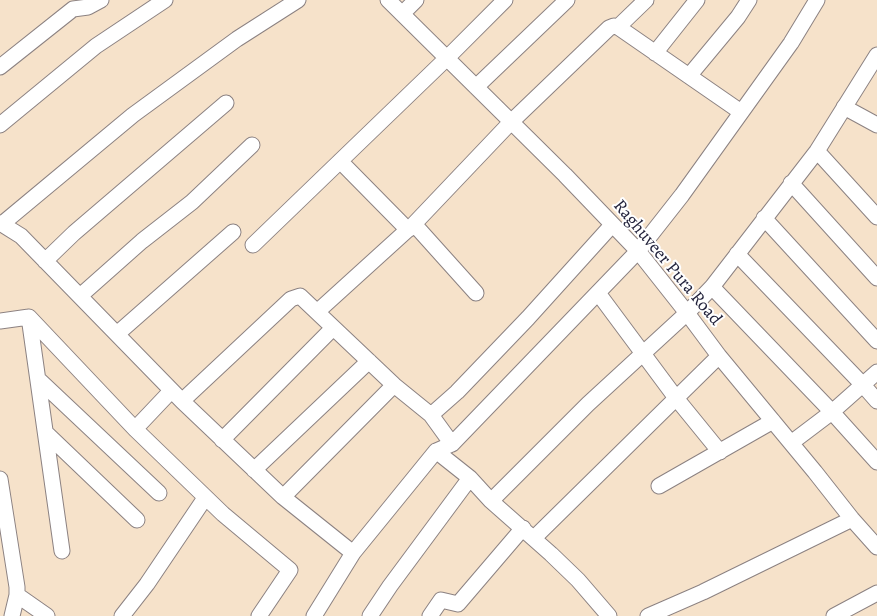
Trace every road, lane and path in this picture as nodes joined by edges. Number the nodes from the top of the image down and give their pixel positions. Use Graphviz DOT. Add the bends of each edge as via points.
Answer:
graph roads {
  1 [pos="101,0"];
  2 [pos="165,0"];
  3 [pos="298,0"];
  4 [pos="388,0"];
  5 [pos="416,0"];
  6 [pos="504,0"];
  7 [pos="567,0"];
  8 [pos="646,0"];
  9 [pos="697,0"];
  10 [pos="749,0"];
  11 [pos="817,0"];
  12 [pos="402,14"];
  13 [pos="618,27"];
  14 [pos="655,53"];
  15 [pos="877,55"];
  16 [pos="447,58"];
  17 [pos="0,67"];
  18 [pos="688,76"];
  19 [pos="476,87"];
  20 [pos="226,103"];
  21 [pos="844,106"];
  22 [pos="741,112"];
  23 [pos="511,122"];
  24 [pos="0,124"];
  25 [pos="877,125"];
  26 [pos="252,145"];
  27 [pos="816,151"];
  28 [pos="340,161"];
  29 [pos="791,183"];
  30 [pos="764,218"];
  31 [pos="877,218"];
  32 [pos="1,223"];
  33 [pos="612,225"];
  34 [pos="411,227"];
  35 [pos="233,232"];
  36 [pos="253,245"];
  37 [pos="638,251"];
  38 [pos="737,254"];
  39 [pos="45,261"];
  40 [pos="877,278"];
  41 [pos="712,287"];
  42 [pos="598,293"];
  43 [pos="476,294"];
  44 [pos="80,296"];
  45 [pos="317,312"];
  46 [pos="688,313"];
  47 [pos="29,317"];
  48 [pos="0,321"];
  49 [pos="334,328"];
  50 [pos="118,334"];
  51 [pos="877,342"];
  52 [pos="644,354"];
  53 [pos="719,356"];
  54 [pos="368,361"];
  55 [pos="877,372"];
  56 [pos="38,379"];
  57 [pos="394,385"];
  58 [pos="863,385"];
  59 [pos="177,396"];
  60 [pos="676,398"];
  61 [pos="877,401"];
  62 [pos="832,412"];
  63 [pos="431,415"];
  64 [pos="774,422"];
  65 [pos="135,429"];
  66 [pos="46,434"];
  67 [pos="222,440"];
  68 [pos="791,443"];
  69 [pos="452,444"];
  70 [pos="436,451"];
  71 [pos="720,452"];
  72 [pos="877,462"];
  73 [pos="254,470"];
  74 [pos="470,478"];
  75 [pos="0,479"];
  76 [pos="659,486"];
  77 [pos="159,493"];
  78 [pos="206,498"];
  79 [pos="283,498"];
  80 [pos="491,501"];
  81 [pos="852,519"];
  82 [pos="137,520"];
  83 [pos="528,533"];
  84 [pos="5,542"];
  85 [pos="877,547"];
  86 [pos="62,551"];
  87 [pos="353,553"];
  88 [pos="877,593"];
  89 [pos="17,595"];
  90 [pos="12,616"];
  91 [pos="47,616"];
  92 [pos="122,616"];
  93 [pos="259,616"];
  94 [pos="314,616"];
  95 [pos="370,616"];
  96 [pos="430,616"];
  97 [pos="609,616"];
  98 [pos="648,616"];
  99 [pos="834,616"];
  1 -- 17 [label="street" via="88,7 72,9"];
  2 -- 24 [label="street" via="96,46"];
  3 -- 32 [label="street" via="237,39 132,115"];
  4 -- 12 [label="street, Raghuveer Pura Road"];
  5 -- 12 [label="street"];
  6 -- 16 [label="street"];
  7 -- 19 [label="street"];
  8 -- 13 [label="street"];
  9 -- 14 [label="street"];
  10 -- 18 [label="street"];
  11 -- 22 [label="street" via="791,43"];
  12 -- 16 [label="street, Raghuveer Pura Road"];
  13 -- 14 [label="street"];
  13 -- 23 [label="street" via="609,28"];
  14 -- 18 [label="street"];
  15 -- 21 [label="street"];
  16 -- 19 [label="street, Raghuveer Pura Road"];
  16 -- 28 [label="street"];
  18 -- 22 [label="street"];
  19 -- 23 [label="street, Raghuveer Pura Road"];
  20 -- 39 [label="street"];
  21 -- 25 [label="street"];
  21 -- 27 [label="street"];
  22 -- 37 [label="street"];
  23 -- 33 [label="street, Raghuveer Pura Road"];
  23 -- 34 [label="street"];
  26 -- 44 [label="street" via="192,202"];
  27 -- 29 [label="street"];
  27 -- 31 [label="street"];
  28 -- 34 [label="street"];
  28 -- 36 [label="street"];
  29 -- 30 [label="street"];
  29 -- 40 [label="street"];
  30 -- 38 [label="street"];
  30 -- 51 [label="street"];
  32 -- 39 [label="street" via="20,236"];
  33 -- 37 [label="street, Raghuveer Pura Road"];
  33 -- 63 [label="street" via="457,392"];
  34 -- 43 [label="street"];
  34 -- 45 [label="street"];
  35 -- 50 [label="street"];
  37 -- 42 [label="street"];
  37 -- 46 [label="street, Raghuveer Pura Road"];
  38 -- 41 [label="street"];
  38 -- 58 [label="street"];
  39 -- 44 [label="street"];
  41 -- 46 [label="street"];
  41 -- 62 [label="street"];
  42 -- 52 [label="street"];
  42 -- 69 [label="street"];
  44 -- 50 [label="street"];
  45 -- 49 [label="street"];
  45 -- 59 [label="street" via="300,296 295,296"];
  46 -- 52 [label="street"];
  46 -- 53 [label="street, Raghuveer Pura Road"];
  47 -- 48 [label="street"];
  47 -- 56 [label="street"];
  47 -- 65 [label="street"];
  49 -- 54 [label="street"];
  49 -- 67 [label="street"];
  50 -- 59 [label="street"];
  52 -- 60 [label="street"];
  52 -- 80 [label="street" via="588,404"];
  53 -- 60 [label="street"];
  53 -- 64 [label="street, Raghuveer Pura Road"];
  54 -- 57 [label="street"];
  54 -- 73 [label="street"];
  55 -- 58 [label="street"];
  56 -- 66 [label="street"];
  56 -- 77 [label="street"];
  57 -- 63 [label="street"];
  57 -- 79 [label="street"];
  58 -- 61 [label="street"];
  58 -- 62 [label="street"];
  59 -- 65 [label="street"];
  59 -- 67 [label="street"];
  60 -- 71 [label="street"];
  60 -- 83 [label="street"];
  62 -- 68 [label="street"];
  62 -- 72 [label="street"];
  63 -- 69 [label="street"];
  64 -- 68 [label="street, Raghuveer Pura Road"];
  64 -- 71 [label="street"];
  65 -- 78 [label="street"];
  66 -- 82 [label="street"];
  66 -- 86 [label="street"];
  67 -- 73 [label="street"];
  68 -- 81 [label="street, Raghuveer Pura Road"];
  69 -- 70 [label="street"];
  70 -- 74 [label="street"];
  70 -- 87 [label="street"];
  71 -- 76 [label="street"];
  73 -- 79 [label="street"];
  74 -- 80 [label="street"];
  74 -- 95 [label="street"];
  75 -- 84 [label="street"];
  78 -- 92 [label="street"];
  78 -- 93 [label="street" via="290,570"];
  79 -- 87 [label="street"];
  80 -- 83 [label="street"];
  81 -- 85 [label="street, Raghuveer Pura Road"];
  81 -- 98 [label="street"];
  83 -- 96 [label="street" via="458,604 441,600"];
  83 -- 97 [label="street" via="578,580"];
  84 -- 89 [label="street"];
  87 -- 94 [label="street"];
  88 -- 99 [label="street"];
  89 -- 90 [label="street"];
  89 -- 91 [label="street"];
}
